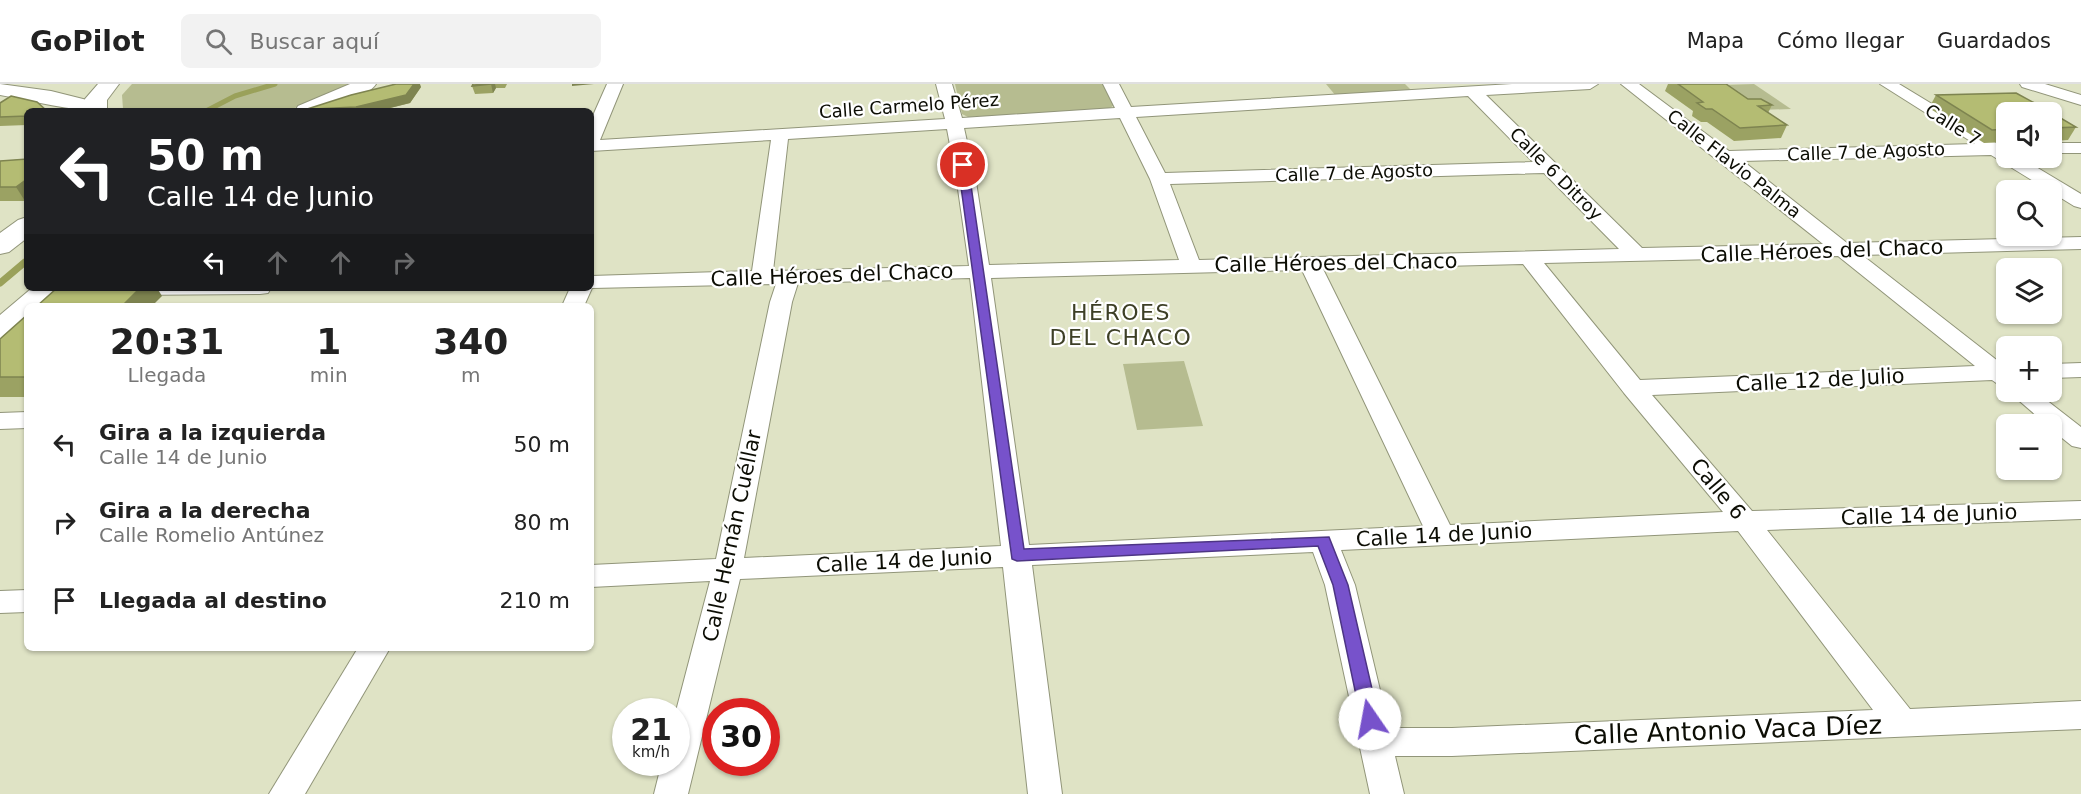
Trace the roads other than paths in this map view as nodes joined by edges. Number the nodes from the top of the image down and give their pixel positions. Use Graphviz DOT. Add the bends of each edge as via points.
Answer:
graph roads {
  1 [pos="109,84"];
  2 [pos="615,84"];
  3 [pos="944,84"];
  4 [pos="1111,84"];
  5 [pos="1590,84"];
  6 [pos="1629,84"];
  7 [pos="1888,84"];
  8 [pos="2028,84"];
  9 [pos="0,89"];
  10 [pos="366,89"];
  11 [pos="1473,92"];
  12 [pos="2081,100"];
  13 [pos="88,108"];
  14 [pos="95,108"];
  15 [pos="314,108"];
  16 [pos="1125,112"];
  17 [pos="956,123"];
  18 [pos="594,133"];
  19 [pos="780,135"];
  20 [pos="594,146"];
  21 [pos="1996,147"];
  22 [pos="2062,148"];
  23 [pos="2081,148"];
  24 [pos="1996,149"];
  25 [pos="1725,156"];
  26 [pos="1549,166"];
  27 [pos="2028,168"];
  28 [pos="1159,179"];
  29 [pos="2081,202"];
  30 [pos="24,227"];
  31 [pos="2081,243"];
  32 [pos="0,246"];
  33 [pos="1844,251"];
  34 [pos="1638,256"];
  35 [pos="1530,259"];
  36 [pos="1310,264"];
  37 [pos="1191,266"];
  38 [pos="979,270"];
  39 [pos="775,277"];
  40 [pos="594,282"];
  41 [pos="24,311"];
  42 [pos="0,330"];
  43 [pos="1996,369"];
  44 [pos="2081,370"];
  45 [pos="2062,371"];
  46 [pos="1996,375"];
  47 [pos="1633,388"];
  48 [pos="2034,402"];
  49 [pos="24,420"];
  50 [pos="0,421"];
  51 [pos="2081,440"];
  52 [pos="2081,510"];
  53 [pos="1745,521"];
  54 [pos="1441,535"];
  55 [pos="1323,541"];
  56 [pos="1017,555"];
  57 [pos="728,569"];
  58 [pos="594,576"];
  59 [pos="24,601"];
  60 [pos="0,602"];
  61 [pos="372,651"];
  62 [pos="2081,715"];
  63 [pos="1902,723"];
  64 [pos="1375,742"];
  65 [pos="286,794"];
  66 [pos="671,794"];
  67 [pos="1045,794"];
  68 [pos="1387,794"];
  1 -- 14 [label="main road" via="96,99"];
  2 -- 18 [label="street"];
  3 -- 17 [label="street"];
  4 -- 16 [label="street"];
  5 -- 11 [label="street, Calle Carmelo Pérez"];
  6 -- 25 [label="street, Calle Flavio Palma"];
  7 -- 21 [label="street, Calle 7"];
  8 -- 12 [label="street"];
  9 -- 13 [label="main road"];
  10 -- 15 [label="main road"];
  11 -- 16 [label="street, Calle Carmelo Pérez"];
  11 -- 26 [label="street, Calle 6 Ditroy"];
  16 -- 17 [label="street, Calle Carmelo Pérez"];
  16 -- 28 [label="street"];
  17 -- 19 [label="street, Calle Carmelo Pérez"];
  17 -- 38 [label="street"];
  19 -- 20 [label="street, Calle Carmelo Pérez"];
  19 -- 39 [label="street, Calle Hernán Cuéllar"];
  22 -- 23 [label="street"];
  24 -- 25 [label="street, Calle 7 de Agosto"];
  25 -- 33 [label="street, Calle Flavio Palma"];
  26 -- 28 [label="street, Calle 7 de Agosto"];
  26 -- 34 [label="street, Calle 6 Ditroy"];
  27 -- 29 [label="street, Calle 7"];
  28 -- 37 [label="street"];
  30 -- 32 [label="main road"];
  31 -- 33 [label="street, Calle Héroes del Chaco"];
  33 -- 34 [label="street, Calle Héroes del Chaco"];
  33 -- 43 [label="street, Calle Flavio Palma"];
  34 -- 35 [label="street, Calle Héroes del Chaco"];
  35 -- 36 [label="street, Calle Héroes del Chaco"];
  35 -- 47 [label="street, Calle 6"];
  36 -- 37 [label="street, Calle Héroes del Chaco"];
  36 -- 54 [label="street"];
  37 -- 38 [label="street, Calle Héroes del Chaco"];
  38 -- 39 [label="street, Calle Héroes del Chaco"];
  38 -- 56 [label="street"];
  39 -- 40 [label="street, Calle Héroes del Chaco"];
  39 -- 57 [label="street, Calle Hernán Cuéllar" via="782,302"];
  41 -- 42 [label="main road"];
  44 -- 45 [label="street"];
  46 -- 47 [label="street, Calle 12 de Julio"];
  47 -- 53 [label="street, Calle 6"];
  48 -- 51 [label="street"];
  49 -- 50 [label="street"];
  52 -- 53 [label="street, Calle 14 de Junio"];
  53 -- 54 [label="street, Calle 14 de Junio"];
  53 -- 63 [label="street, Calle 6"];
  54 -- 55 [label="street, Calle 14 de Junio"];
  55 -- 56 [label="street, Calle 14 de Junio"];
  55 -- 64 [label="street" via="1340,585"];
  56 -- 57 [label="street, Calle 14 de Junio"];
  56 -- 67 [label="street"];
  57 -- 58 [label="street, Calle 14 de Junio"];
  57 -- 66 [label="street, Calle Hernán Cuéllar"];
  59 -- 60 [label="street"];
  61 -- 65 [label="street"];
  62 -- 63 [label="street, Calle Antonio Vaca Díez"];
  63 -- 64 [label="street, Calle Antonio Vaca Díez"];
  64 -- 68 [label="street"];
}
